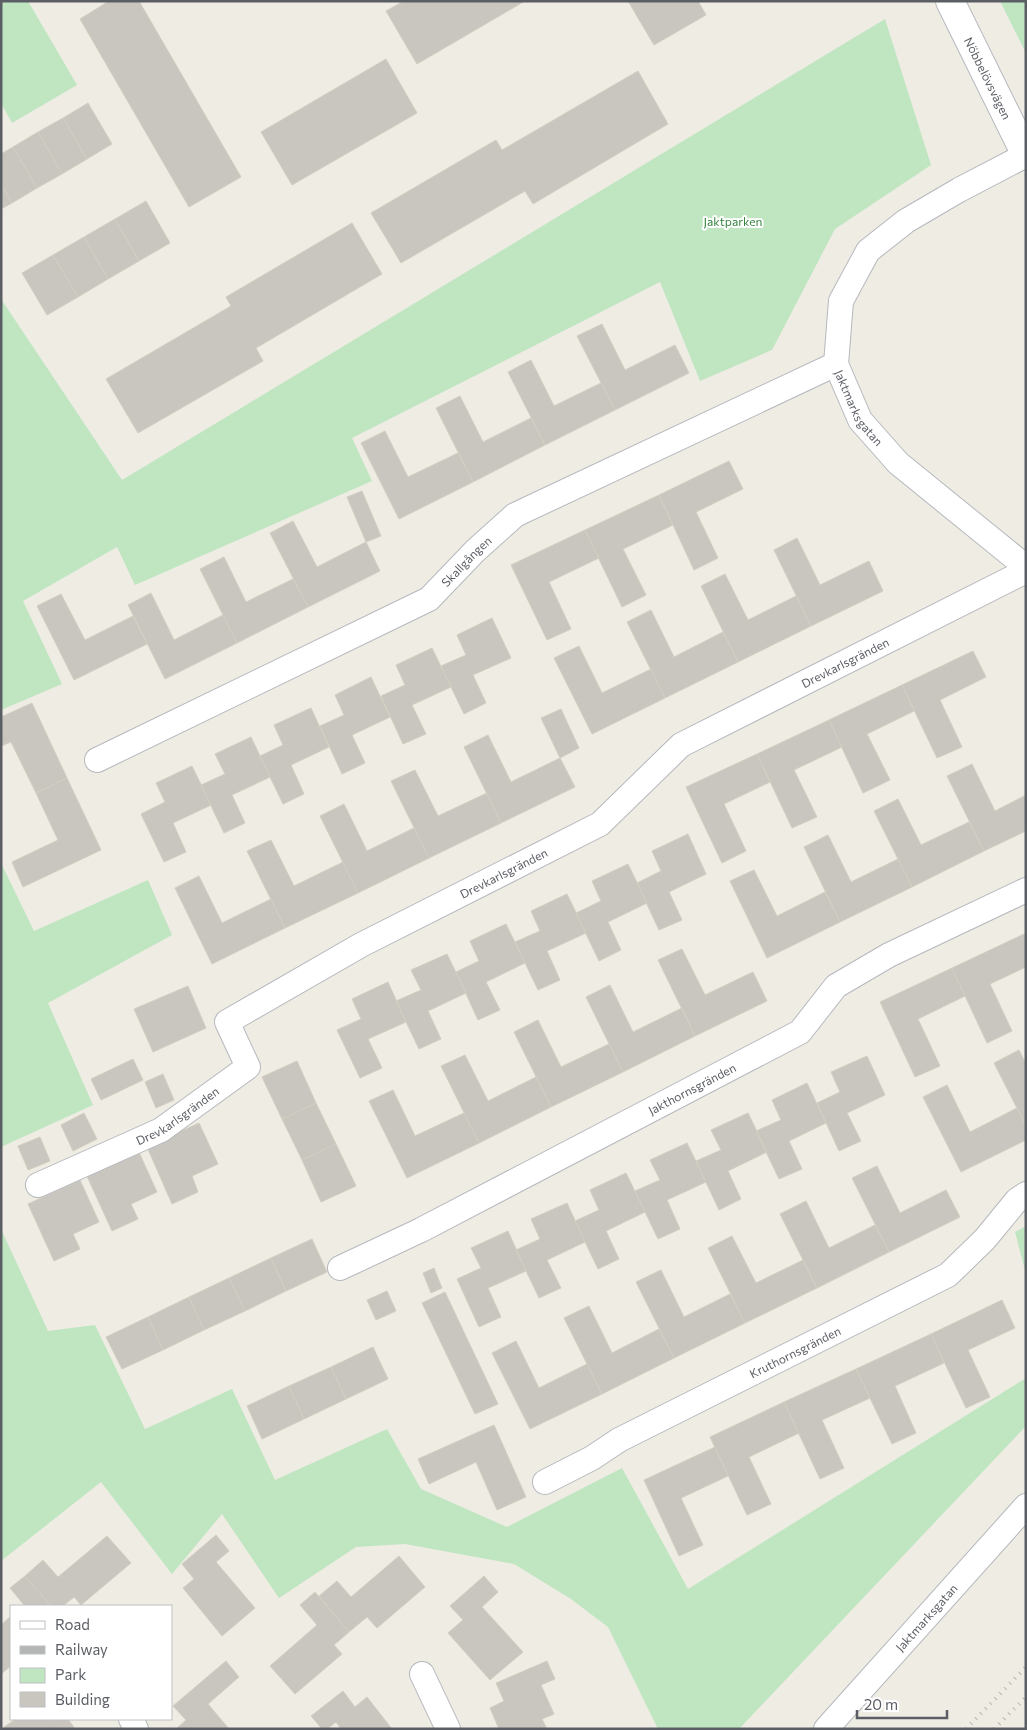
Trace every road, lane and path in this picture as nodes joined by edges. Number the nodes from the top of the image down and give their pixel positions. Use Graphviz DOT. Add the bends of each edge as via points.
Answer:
graph roads {
  1 [pos="950,1"];
  2 [pos="1026,155"];
  3 [pos="836,364"];
  4 [pos="1026,567"];
  5 [pos="1026,571"];
  6 [pos="97,760"];
  7 [pos="1026,890"];
  8 [pos="38,1186"];
  9 [pos="1026,1194"];
  10 [pos="340,1268"];
  11 [pos="545,1482"];
  12 [pos="1026,1506"];
  13 [pos="422,1674"];
  14 [pos="448,1729"];
  15 [pos="826,1729"];
  1 -- 2 [label="street, Nöbbelövsvägen"];
  2 -- 3 [label="street, Jaktmarksgatan" via="906,221 868,251 841,301"];
  3 -- 4 [label="street, Jaktmarksgatan" via="860,420 898,463"];
  3 -- 6 [label="street, Skallgången" via="515,515 474,551 429,599"];
  5 -- 8 [label="street, Drevkarlsgränden" via="682,745 600,824 362,945 227,1022 248,1066 161,1130"];
  7 -- 10 [label="street, Jakthornsgränden" via="889,955 836,986 800,1032 421,1230"];
  9 -- 11 [label="street, Kruthornsgränden" via="948,1275 619,1440"];
  12 -- 15 [label="street, Jaktmarksgatan"];
  13 -- 14 [label="street"];
}
